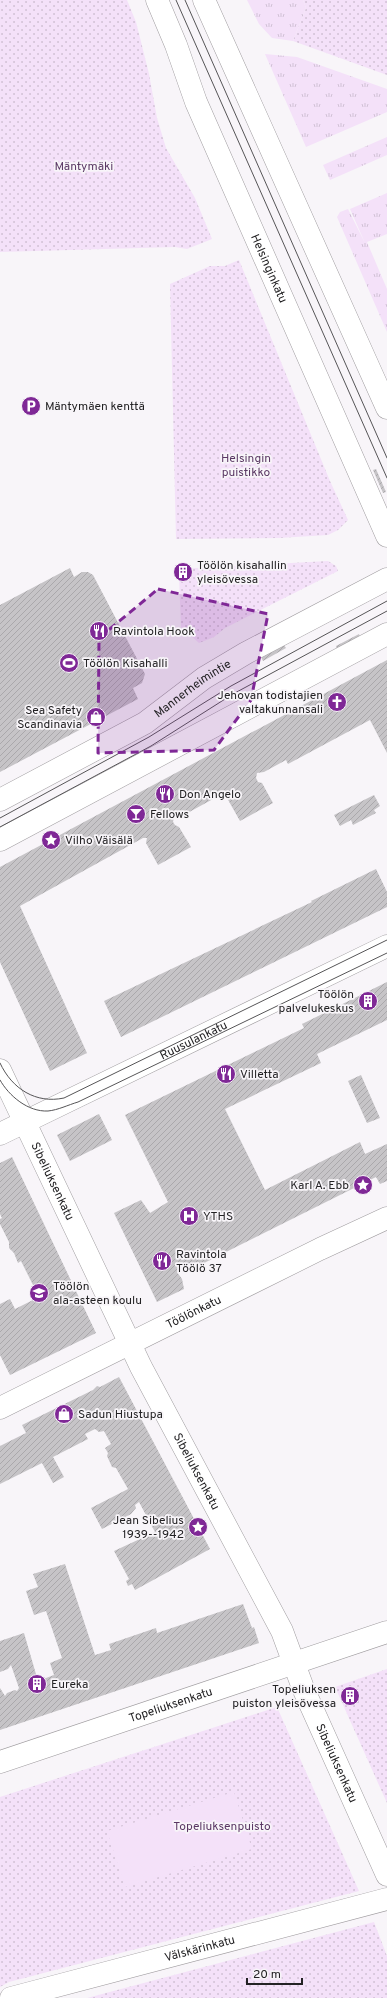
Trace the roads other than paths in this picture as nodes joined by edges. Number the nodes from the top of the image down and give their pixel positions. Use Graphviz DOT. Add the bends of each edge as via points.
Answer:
graph roads {
  1 [pos="157,0"];
  2 [pos="204,0"];
  3 [pos="387,408"];
  4 [pos="387,536"];
  5 [pos="387,579"];
  6 [pos="387,634"];
  7 [pos="0,800"];
  8 [pos="0,840"];
  9 [pos="387,946"];
  10 [pos="0,1070"];
  11 [pos="24,1122"];
  12 [pos="0,1134"];
  13 [pos="387,1218"];
  14 [pos="130,1344"];
  15 [pos="0,1408"];
  16 [pos="387,1632"];
  17 [pos="294,1663"];
  18 [pos="0,1762"];
  19 [pos="387,1875"];
  20 [pos="387,1900"];
  21 [pos="11,1998"];
  1 -- 4 [label="main road, Helsinginkatu" via="196,102"];
  2 -- 3 [label="main road"];
  5 -- 7 [label="main road, Mannerheimintie" via="246,653 204,678 145,723"];
  6 -- 8 [label="main road"];
  9 -- 11 [label="main road, Ruusulankatu"];
  10 -- 11 [label="main road, Sibeliuksenkatu"];
  11 -- 12 [label="main road, Ruusulankatu"];
  11 -- 14 [label="main road, Sibeliuksenkatu"];
  13 -- 14 [label="main road, Töölönkatu"];
  14 -- 15 [label="main road, Töölönkatu"];
  14 -- 17 [label="main road, Sibeliuksenkatu" via="282,1631"];
  16 -- 17 [label="main road, Topeliuksenkatu"];
  17 -- 18 [label="main road, Topeliuksenkatu"];
  17 -- 19 [label="main road, Sibeliuksenkatu" via="306,1696"];
  20 -- 21 [label="main road, Välskärinkatu"];
}
